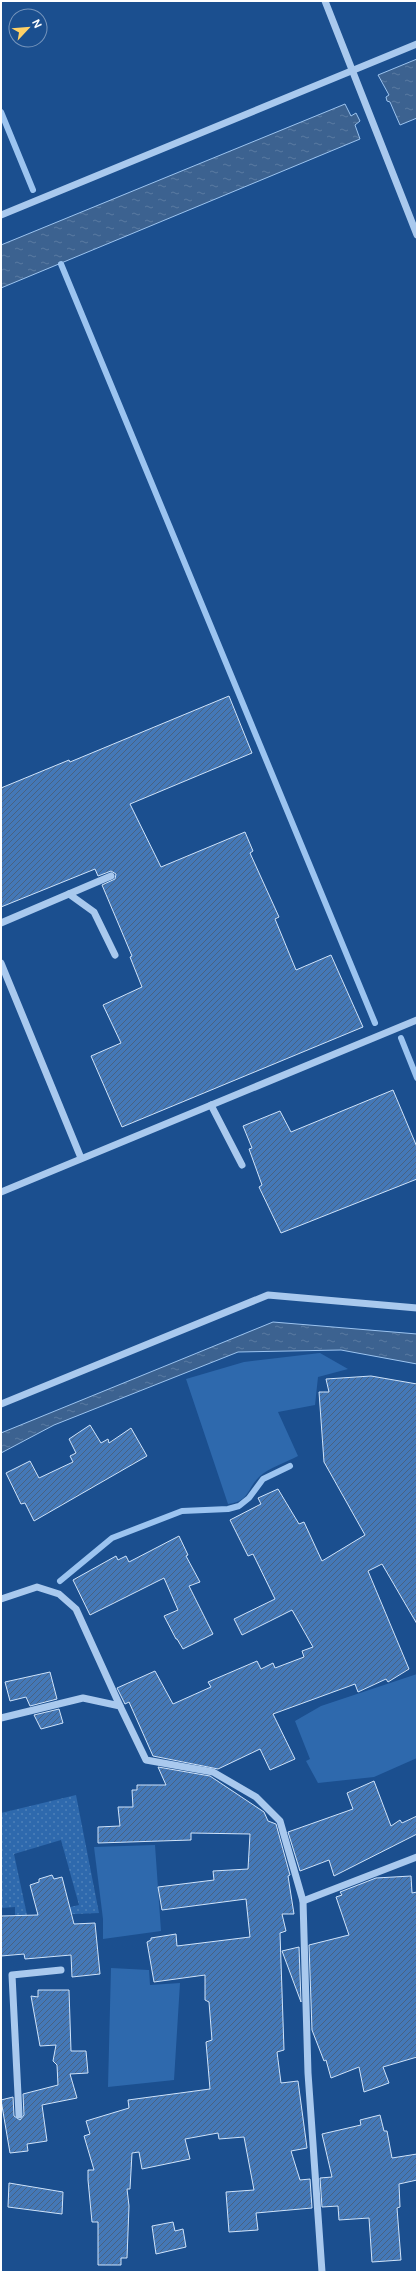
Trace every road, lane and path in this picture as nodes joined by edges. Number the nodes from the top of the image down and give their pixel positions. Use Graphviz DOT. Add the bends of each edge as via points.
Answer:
graph roads {
  1 [pos="325,1"];
  2 [pos="417,44"];
  3 [pos="354,70"];
  4 [pos="1,215"];
  5 [pos="417,235"];
  6 [pos="111,876"];
  7 [pos="69,894"];
  8 [pos="1,923"];
  9 [pos="115,955"];
  10 [pos="1,963"];
  11 [pos="417,1020"];
  12 [pos="211,1105"];
  13 [pos="81,1158"];
  14 [pos="242,1165"];
  15 [pos="1,1192"];
  16 [pos="417,1308"];
  17 [pos="1,1404"];
  18 [pos="1,1599"];
  19 [pos="120,1706"];
  20 [pos="1,1718"];
  21 [pos="417,1858"];
  22 [pos="303,1901"];
  23 [pos="61,1970"];
  24 [pos="19,2115"];
  25 [pos="322,2272"];
  1 -- 3 [label="street"];
  2 -- 3 [label="street"];
  3 -- 4 [label="street"];
  3 -- 5 [label="street"];
  6 -- 7 [label="street"];
  7 -- 8 [label="street"];
  7 -- 9 [label="street" via="94,912"];
  10 -- 13 [label="street"];
  11 -- 12 [label="street"];
  12 -- 13 [label="street"];
  12 -- 14 [label="street"];
  13 -- 15 [label="street"];
  16 -- 17 [label="street" via="268,1295"];
  18 -- 19 [label="street" via="37,1587 59,1594 76,1609"];
  19 -- 20 [label="street" via="83,1698"];
  19 -- 22 [label="street" via="146,1760 213,1772 256,1797 280,1821"];
  21 -- 22 [label="street"];
  22 -- 25 [label="street" via="308,2073"];
  23 -- 24 [label="street" via="12,1974"];
}
